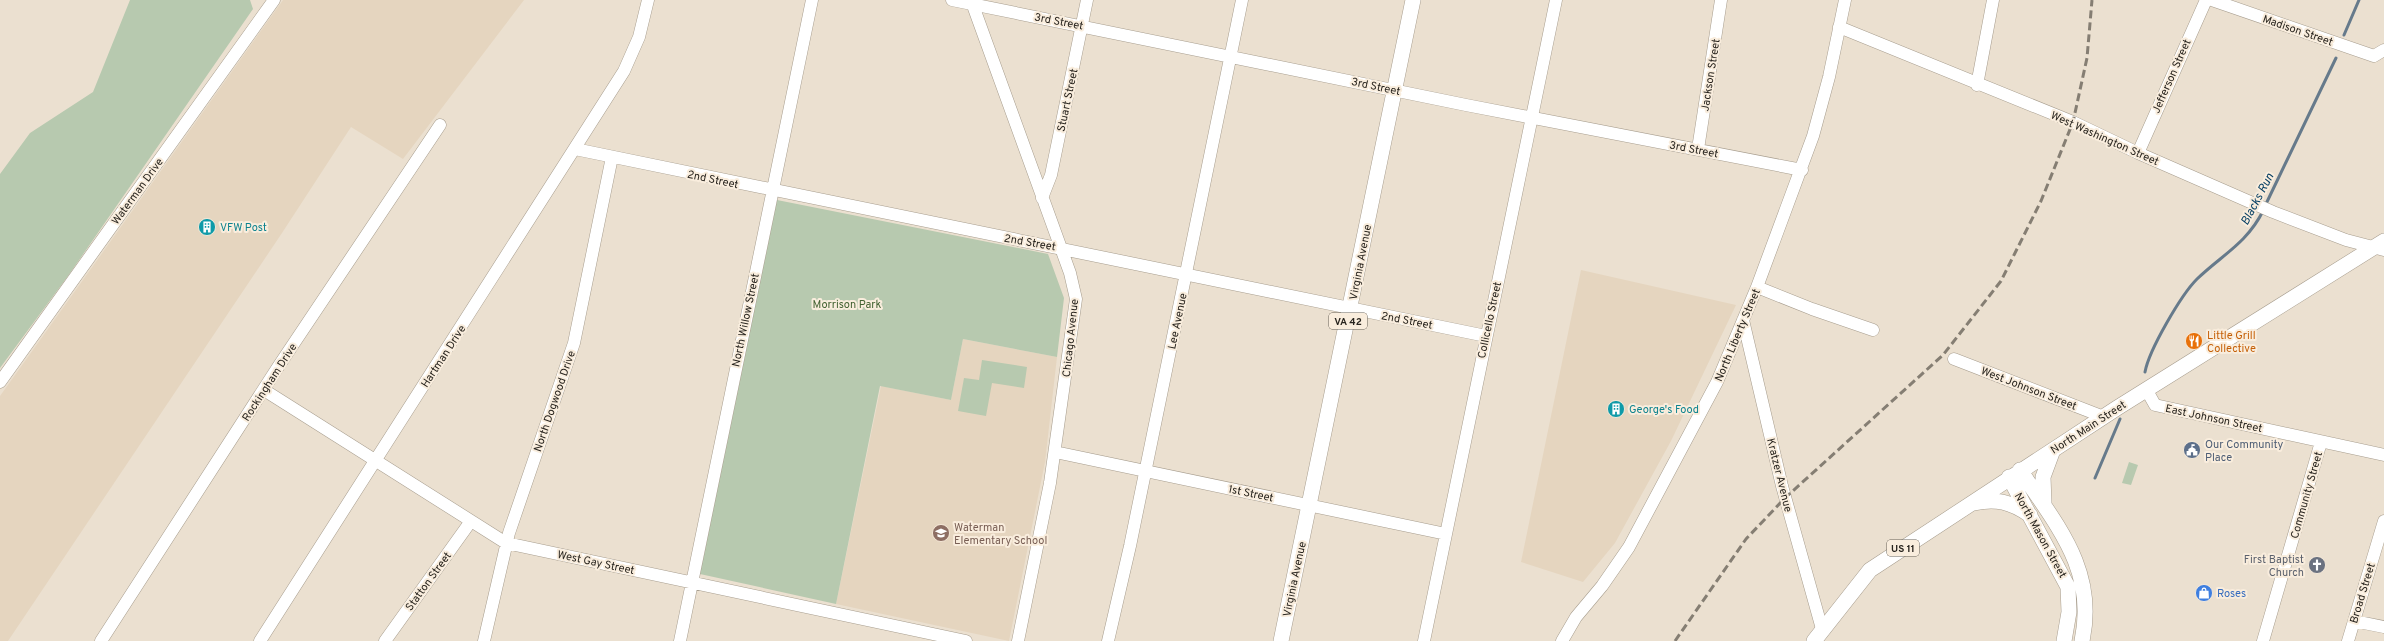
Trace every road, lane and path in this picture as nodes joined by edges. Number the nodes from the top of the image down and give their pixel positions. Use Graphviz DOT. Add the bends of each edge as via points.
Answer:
graph roads {
  1 [pos="274,0"];
  2 [pos="648,0"];
  3 [pos="812,0"];
  4 [pos="952,0"];
  5 [pos="1087,0"];
  6 [pos="1242,0"];
  7 [pos="1413,0"];
  8 [pos="1556,0"];
  9 [pos="1721,0"];
  10 [pos="1845,0"];
  11 [pos="1993,0"];
  12 [pos="2206,0"];
  13 [pos="2212,0"];
  14 [pos="971,2"];
  15 [pos="1082,26"];
  16 [pos="1839,28"];
  17 [pos="2384,50"];
  18 [pos="1231,56"];
  19 [pos="1977,84"];
  20 [pos="1395,90"];
  21 [pos="1532,118"];
  22 [pos="440,125"];
  23 [pos="575,149"];
  24 [pos="1698,149"];
  25 [pos="2138,153"];
  26 [pos="612,157"];
  27 [pos="1802,170"];
  28 [pos="772,191"];
  29 [pos="1042,198"];
  30 [pos="2380,246"];
  31 [pos="1061,248"];
  32 [pos="1186,276"];
  33 [pos="1757,287"];
  34 [pos="1350,309"];
  35 [pos="1743,320"];
  36 [pos="1873,330"];
  37 [pos="1486,336"];
  38 [pos="1954,359"];
  39 [pos="0,382"];
  40 [pos="2146,389"];
  41 [pos="264,390"];
  42 [pos="2104,417"];
  43 [pos="2321,442"];
  44 [pos="2054,449"];
  45 [pos="1055,452"];
  46 [pos="2384,455"];
  47 [pos="376,461"];
  48 [pos="1145,471"];
  49 [pos="2015,474"];
  50 [pos="1969,504"];
  51 [pos="1310,505"];
  52 [pos="2044,506"];
  53 [pos="2030,515"];
  54 [pos="471,521"];
  55 [pos="2384,521"];
  56 [pos="1446,534"];
  57 [pos="506,543"];
  58 [pos="691,583"];
  59 [pos="2354,621"];
  60 [pos="2384,627"];
  61 [pos="1817,637"];
  62 [pos="101,641"];
  63 [pos="260,641"];
  64 [pos="385,641"];
  65 [pos="484,641"];
  66 [pos="680,641"];
  67 [pos="966,641"];
  68 [pos="1018,641"];
  69 [pos="1108,641"];
  70 [pos="1281,641"];
  71 [pos="1424,641"];
  72 [pos="1562,641"];
  73 [pos="2064,641"];
  74 [pos="2082,641"];
  75 [pos="2263,641"];
  76 [pos="2348,641"];
  1 -- 39 [label="street, Waterman Drive"];
  2 -- 23 [label="street, Hartman Drive" via="638,42 624,71"];
  3 -- 28 [label="street, North Willow Street"];
  4 -- 14 [label="street, 3rd Street"];
  5 -- 15 [label="street, Stuart Street"];
  6 -- 18 [label="street, Lee Avenue"];
  7 -- 20 [label="main road, Virginia Avenue / VA 42"];
  8 -- 21 [label="street, Collicello Street"];
  9 -- 24 [label="street, Jackson Street"];
  10 -- 16 [label="street, North Liberty Street"];
  11 -- 19 [label="street"];
  12 -- 25 [label="street, Jefferson Street"];
  13 -- 17 [label="street, Madison Street" via="2374,56"];
  14 -- 15 [label="street, 3rd Street"];
  14 -- 29 [label="street, Chicago Avenue"];
  15 -- 18 [label="street, 3rd Street"];
  15 -- 29 [label="street, Stuart Street" via="1051,174"];
  16 -- 19 [label="street, West Washington Street"];
  16 -- 27 [label="street, North Liberty Street" via="1817,121"];
  18 -- 20 [label="street, 3rd Street"];
  18 -- 32 [label="street, Lee Avenue"];
  19 -- 25 [label="street, West Washington Street" via="2073,122"];
  20 -- 21 [label="street, 3rd Street"];
  20 -- 34 [label="main road, Virginia Avenue / VA 42"];
  21 -- 24 [label="street, 3rd Street"];
  21 -- 37 [label="street, Collicello Street"];
  22 -- 41 [label="street, Rockingham Drive"];
  23 -- 26 [label="street, 2nd Street"];
  23 -- 47 [label="street, Hartman Drive"];
  24 -- 27 [label="street, 3rd Street"];
  25 -- 30 [label="street, West Washington Street" via="2273,212 2346,240"];
  26 -- 28 [label="street, 2nd Street"];
  26 -- 57 [label="street, North Dogwood Drive" via="571,355"];
  27 -- 33 [label="street, North Liberty Street"];
  28 -- 31 [label="street, 2nd Street"];
  28 -- 58 [label="street, North Willow Street"];
  29 -- 31 [label="street, Chicago Avenue"];
  30 -- 40 [label="main road, North Main Street / US 11"];
  31 -- 32 [label="street, 2nd Street"];
  31 -- 45 [label="street, Chicago Avenue" via="1073,280 1076,304"];
  32 -- 34 [label="street, 2nd Street"];
  32 -- 48 [label="street, Lee Avenue"];
  33 -- 35 [label="street, North Liberty Street"];
  33 -- 36 [label="street"];
  34 -- 37 [label="street, 2nd Street"];
  34 -- 51 [label="main road, Virginia Avenue / VA 42"];
  35 -- 61 [label="street, Kratzer Avenue"];
  35 -- 72 [label="street, North Liberty Street" via="1717,382 1639,531 1602,586 1576,617"];
  37 -- 56 [label="street, Collicello Street"];
  38 -- 42 [label="street, West Johnson Street"];
  40 -- 42 [label="main road, North Main Street / US 11"];
  40 -- 43 [label="street, East Johnson Street" via="2155,406"];
  41 -- 47 [label="street, West Gay Street"];
  41 -- 62 [label="street, Rockingham Drive"];
  42 -- 44 [label="main road, North Main Street / US 11"];
  43 -- 46 [label="street, East Johnson Street"];
  43 -- 75 [label="street, Community Street"];
  44 -- 49 [label="main road, North Main Street / US 11"];
  44 -- 52 [label="main road" via="2042,477"];
  45 -- 48 [label="street, 1st Street"];
  45 -- 68 [label="street, Chicago Avenue"];
  47 -- 54 [label="street, West Gay Street"];
  47 -- 63 [label="street, Hartman Drive"];
  48 -- 51 [label="street, 1st Street"];
  48 -- 69 [label="street, Lee Avenue"];
  49 -- 50 [label="main road, North Main Street / US 11"];
  49 -- 52 [label="main road, North Mason Street"];
  49 -- 53 [label="main road, North Mason Street"];
  50 -- 53 [label="main road" via="1998,500 2017,506"];
  50 -- 61 [label="main road, North Main Street / US 11" via="1870,570"];
  51 -- 56 [label="street, 1st Street"];
  51 -- 70 [label="main road, Virginia Avenue / VA 42"];
  52 -- 74 [label="main road, North Mason Street" via="2072,549 2082,577 2086,617"];
  53 -- 73 [label="main road, North Mason Street" via="2068,587 2069,612"];
  54 -- 57 [label="street, West Gay Street"];
  54 -- 64 [label="street, Statton Street"];
  55 -- 59 [label="street, Broad Street"];
  56 -- 71 [label="street, Collicello Street"];
  57 -- 58 [label="street, West Gay Street"];
  57 -- 65 [label="street, North Dogwood Drive"];
  58 -- 66 [label="street, North Willow Street"];
  58 -- 67 [label="street, West Gay Street"];
  59 -- 60 [label="street"];
  59 -- 76 [label="street, Broad Street"];
}
